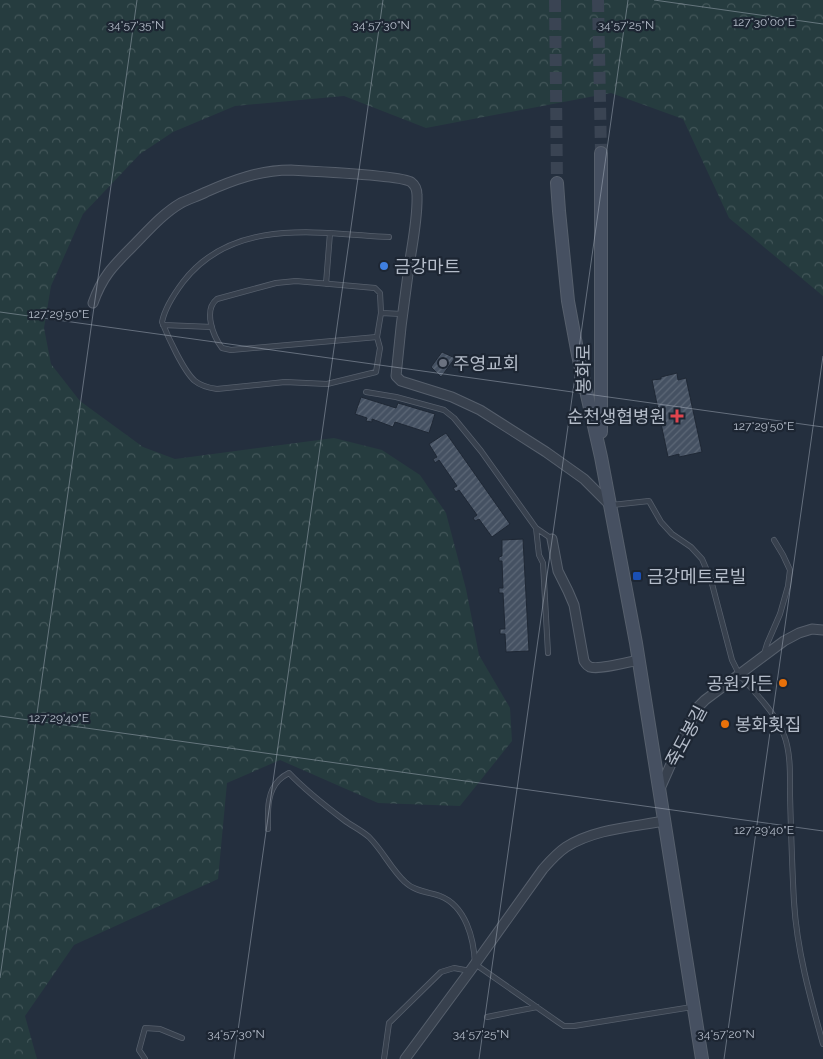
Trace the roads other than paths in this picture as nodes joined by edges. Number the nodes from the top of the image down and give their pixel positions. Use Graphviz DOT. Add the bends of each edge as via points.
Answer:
graph roads {
  1 [pos="601,153"];
  2 [pos="558,183"];
  3 [pos="330,233"];
  4 [pos="389,237"];
  5 [pos="326,284"];
  6 [pos="93,303"];
  7 [pos="380,313"];
  8 [pos="402,314"];
  9 [pos="164,325"];
  10 [pos="212,327"];
  11 [pos="377,338"];
  12 [pos="366,392"];
  13 [pos="601,457"];
  14 [pos="610,505"];
  15 [pos="536,528"];
  16 [pos="552,539"];
  17 [pos="774,540"];
  18 [pos="823,630"];
  19 [pos="548,653"];
  20 [pos="764,656"];
  21 [pos="638,660"];
  22 [pos="738,674"];
  23 [pos="659,791"];
  24 [pos="664,821"];
  25 [pos="268,829"];
  26 [pos="472,968"];
  27 [pos="537,1007"];
  28 [pos="694,1007"];
  29 [pos="487,1018"];
  30 [pos="182,1038"];
  31 [pos="823,1044"];
  32 [pos="145,1059"];
  33 [pos="384,1059"];
  34 [pos="405,1059"];
  35 [pos="702,1059"];
  1 -- 13 [label="main road, 봉화로"];
  2 -- 13 [label="main road, 봉화로" via="568,301"];
  3 -- 4 [label="lane"];
  3 -- 5 [label="lane"];
  3 -- 9 [label="lane" via="294,231 265,234 232,244 213,254 191,272 178,289 166,309"];
  5 -- 7 [label="lane" via="375,288 380,293"];
  5 -- 10 [label="lane" via="276,283 216,299 210,309"];
  6 -- 8 [label="street" via="98,287 114,264 152,226 181,203 239,178 291,170 400,178 411,181 415,186 414,232"];
  7 -- 8 [label="lane"];
  7 -- 11 [label="lane"];
  8 -- 14 [label="street" via="396,376 401,381 452,397 480,410 584,479"];
  9 -- 10 [label="lane"];
  9 -- 11 [label="lane" via="195,381 217,389 285,382 327,384 376,372 380,348"];
  10 -- 11 [label="lane" via="222,348 231,350"];
  12 -- 15 [label="lane" via="444,410 454,418"];
  13 -- 14 [label="main road"];
  14 -- 21 [label="main road"];
  14 -- 22 [label="lane" via="649,501 661,522 702,559"];
  15 -- 16 [label="lane"];
  15 -- 19 [label="lane" via="539,555 543,562"];
  16 -- 21 [label="street" via="558,571 574,605 584,661 592,668 600,668"];
  17 -- 20 [label="lane" via="790,570 780,614"];
  18 -- 20 [label="street, 죽도봉길" via="799,633"];
  20 -- 22 [label="street, 죽도봉길"];
  21 -- 23 [label="main road"];
  22 -- 23 [label="street, 죽도봉길" via="698,708"];
  22 -- 31 [label="lane" via="766,706 786,738 794,904 800,956"];
  23 -- 24 [label="main road"];
  24 -- 26 [label="street" via="609,831 565,847 543,869"];
  24 -- 28 [label="main road"];
  25 -- 26 [label="lane" via="273,787 288,773 316,799 370,839 410,887 440,896 456,907 472,939"];
  26 -- 27 [label="lane"];
  26 -- 33 [label="lane" via="441,972 389,1023"];
  26 -- 34 [label="street"];
  27 -- 28 [label="lane" via="564,1026"];
  27 -- 29 [label="lane"];
  28 -- 35 [label="main road"];
  30 -- 32 [label="lane" via="160,1029 145,1028 139,1050"];
}
